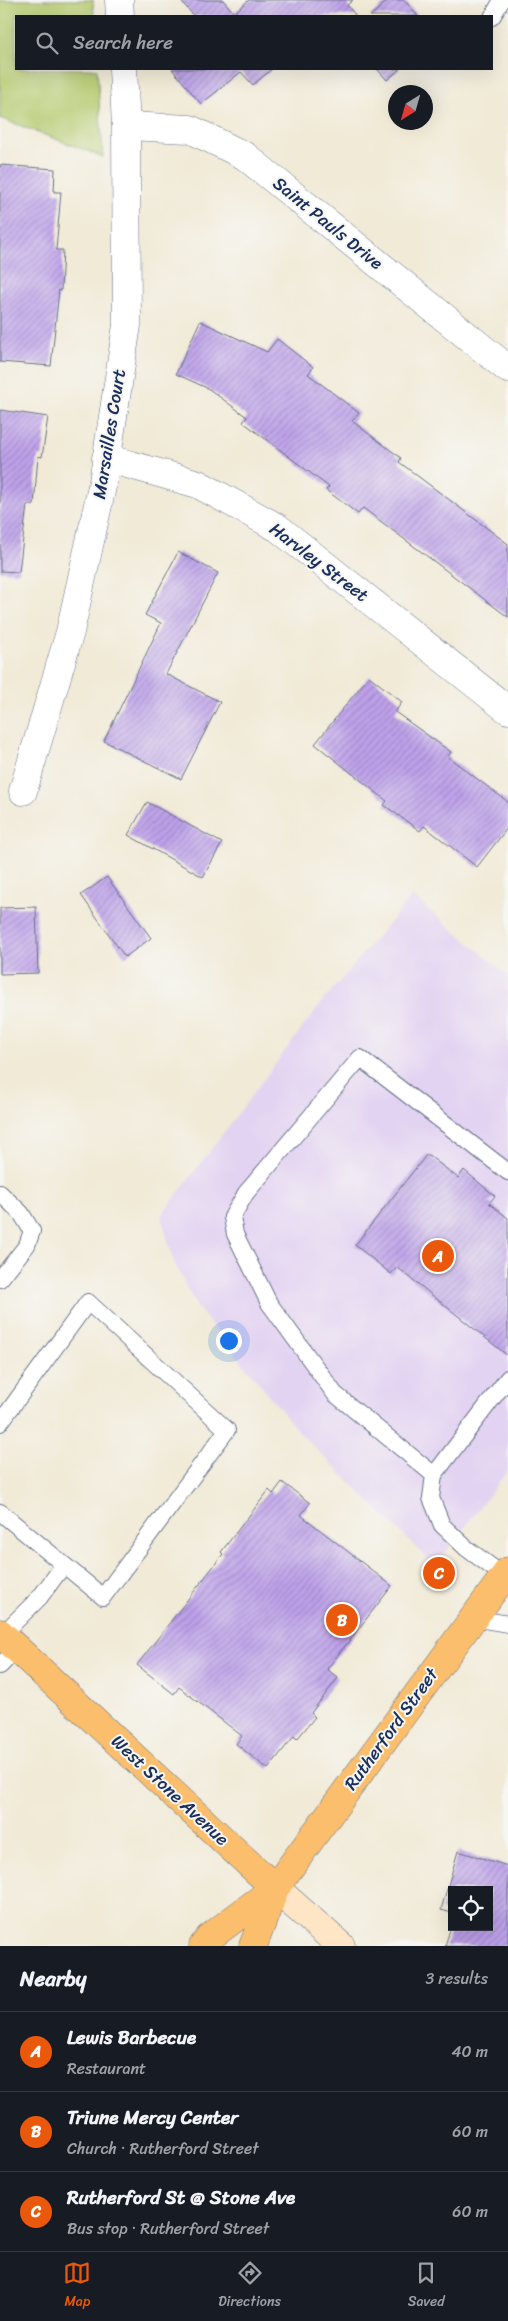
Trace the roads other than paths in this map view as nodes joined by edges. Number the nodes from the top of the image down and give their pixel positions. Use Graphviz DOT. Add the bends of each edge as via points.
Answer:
graph roads {
  1 [pos="119,0"];
  2 [pos="502,0"];
  3 [pos="120,15"];
  4 [pos="493,15"];
  5 [pos="123,70"];
  6 [pos="126,126"];
  7 [pos="508,369"];
  8 [pos="106,458"];
  9 [pos="508,710"];
  10 [pos="24,791"];
  11 [pos="508,1172"];
  12 [pos="0,1193"];
  13 [pos="0,1278"];
  14 [pos="508,1378"];
  15 [pos="0,1424"];
  16 [pos="434,1475"];
  17 [pos="0,1512"];
  18 [pos="63,1566"];
  19 [pos="506,1573"];
  20 [pos="473,1618"];
  21 [pos="508,1624"];
  22 [pos="5,1646"];
  23 [pos="275,1888"];
  24 [pos="203,1946"];
  25 [pos="254,1946"];
  26 [pos="341,1946"];
  1 -- 3 [label="street"];
  2 -- 4 [label="lane"];
  5 -- 6 [label="street, Marsailles Court"];
  6 -- 7 [label="street, Saint Pauls Drive" via="190,129 245,156"];
  6 -- 8 [label="street, Marsailles Court" via="127,325"];
  8 -- 9 [label="street, Harvley Street" via="198,484 278,528"];
  8 -- 10 [label="street, Marsailles Court" via="70,632"];
  11 -- 16 [label="lane" via="360,1058 246,1193 232,1217 234,1234 269,1302 335,1394"];
  12 -- 13 [label="lane" via="21,1213 32,1231 27,1245"];
  14 -- 16 [label="lane"];
  15 -- 18 [label="lane" via="88,1302 227,1430 103,1597"];
  16 -- 19 [label="lane" via="431,1498 442,1525 466,1548"];
  17 -- 18 [label="lane"];
  18 -- 22 [label="lane"];
  19 -- 20 [label="main road, Rutherford Street"];
  20 -- 21 [label="lane"];
  20 -- 23 [label="main road, Rutherford Street"];
  22 -- 23 [label="main road, West Stone Avenue"];
  23 -- 24 [label="main road, Rutherford Street" via="210,1937"];
  23 -- 25 [label="main road, Rutherford Street"];
  23 -- 26 [label="main road, West Stone Avenue"];
}
